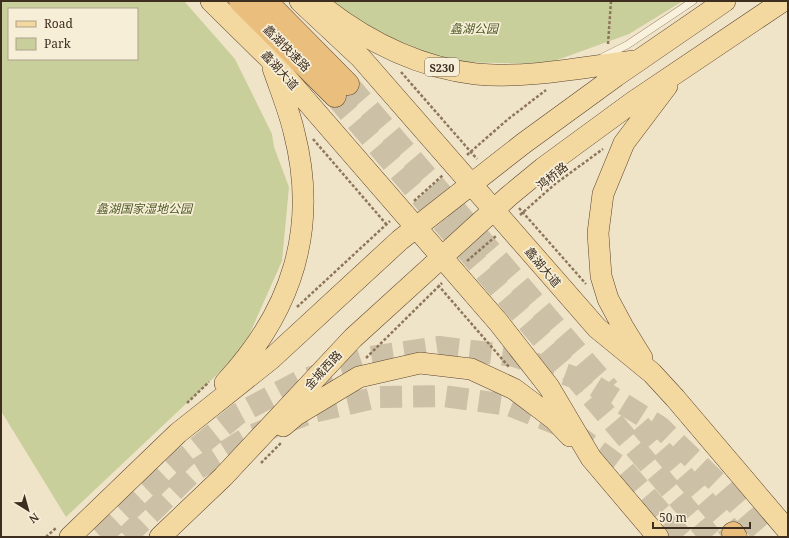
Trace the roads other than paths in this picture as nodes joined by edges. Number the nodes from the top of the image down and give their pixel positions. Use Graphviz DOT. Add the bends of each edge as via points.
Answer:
graph roads {
  1 [pos="211,1"];
  2 [pos="240,1"];
  3 [pos="266,1"];
  4 [pos="300,1"];
  5 [pos="316,1"];
  6 [pos="693,1"];
  7 [pos="725,1"];
  8 [pos="783,1"];
  9 [pos="270,58"];
  10 [pos="638,60"];
  11 [pos="585,67"];
  12 [pos="678,72"];
  13 [pos="472,183"];
  14 [pos="494,209"];
  15 [pos="417,227"];
  16 [pos="441,256"];
  17 [pos="652,373"];
  18 [pos="178,433"];
  19 [pos="591,458"];
  20 [pos="223,477"];
  21 [pos="788,531"];
  22 [pos="70,537"];
  23 [pos="160,537"];
  24 [pos="658,537"];
  1 -- 9 [label="main road, 蠡湖大道"];
  2 -- 3 [label="highway, 蠡湖快速路" via="341,90"];
  4 -- 13 [label="main road, 蠡湖大道" via="361,58"];
  5 -- 11 [label="main road, S230" via="375,42 425,64 476,74 519,74"];
  6 -- 11 [label="lane" via="627,45"];
  7 -- 10 [label="main road"];
  8 -- 12 [label="main road, 金城西路"];
  9 -- 15 [label="main road, 蠡湖大道"];
  9 -- 18 [label="main road" via="294,132 301,171 304,212 293,277 274,318 255,349"];
  10 -- 11 [label="main road, S230"];
  10 -- 13 [label="main road"];
  12 -- 14 [label="main road, 金城西路" via="543,168"];
  12 -- 17 [label="main road" via="624,143 603,194 598,233 601,276 608,299"];
  13 -- 14 [label="main road, 蠡湖大道"];
  13 -- 15 [label="main road"];
  14 -- 16 [label="main road, 金城西路"];
  14 -- 17 [label="main road, 蠡湖大道" via="597,328"];
  15 -- 16 [label="main road, 蠡湖大道"];
  15 -- 18 [label="main road" via="271,359"];
  16 -- 19 [label="main road, 蠡湖大道" via="499,323 549,387"];
  16 -- 20 [label="main road, 金城西路" via="353,338"];
  17 -- 21 [label="main road, 蠡湖大道"];
  18 -- 22 [label="main road"];
  19 -- 20 [label="main road" via="554,419 514,389 470,369 420,363 359,377 296,415"];
  19 -- 24 [label="main road, 蠡湖大道"];
  20 -- 23 [label="main road, 金城西路"];
}
